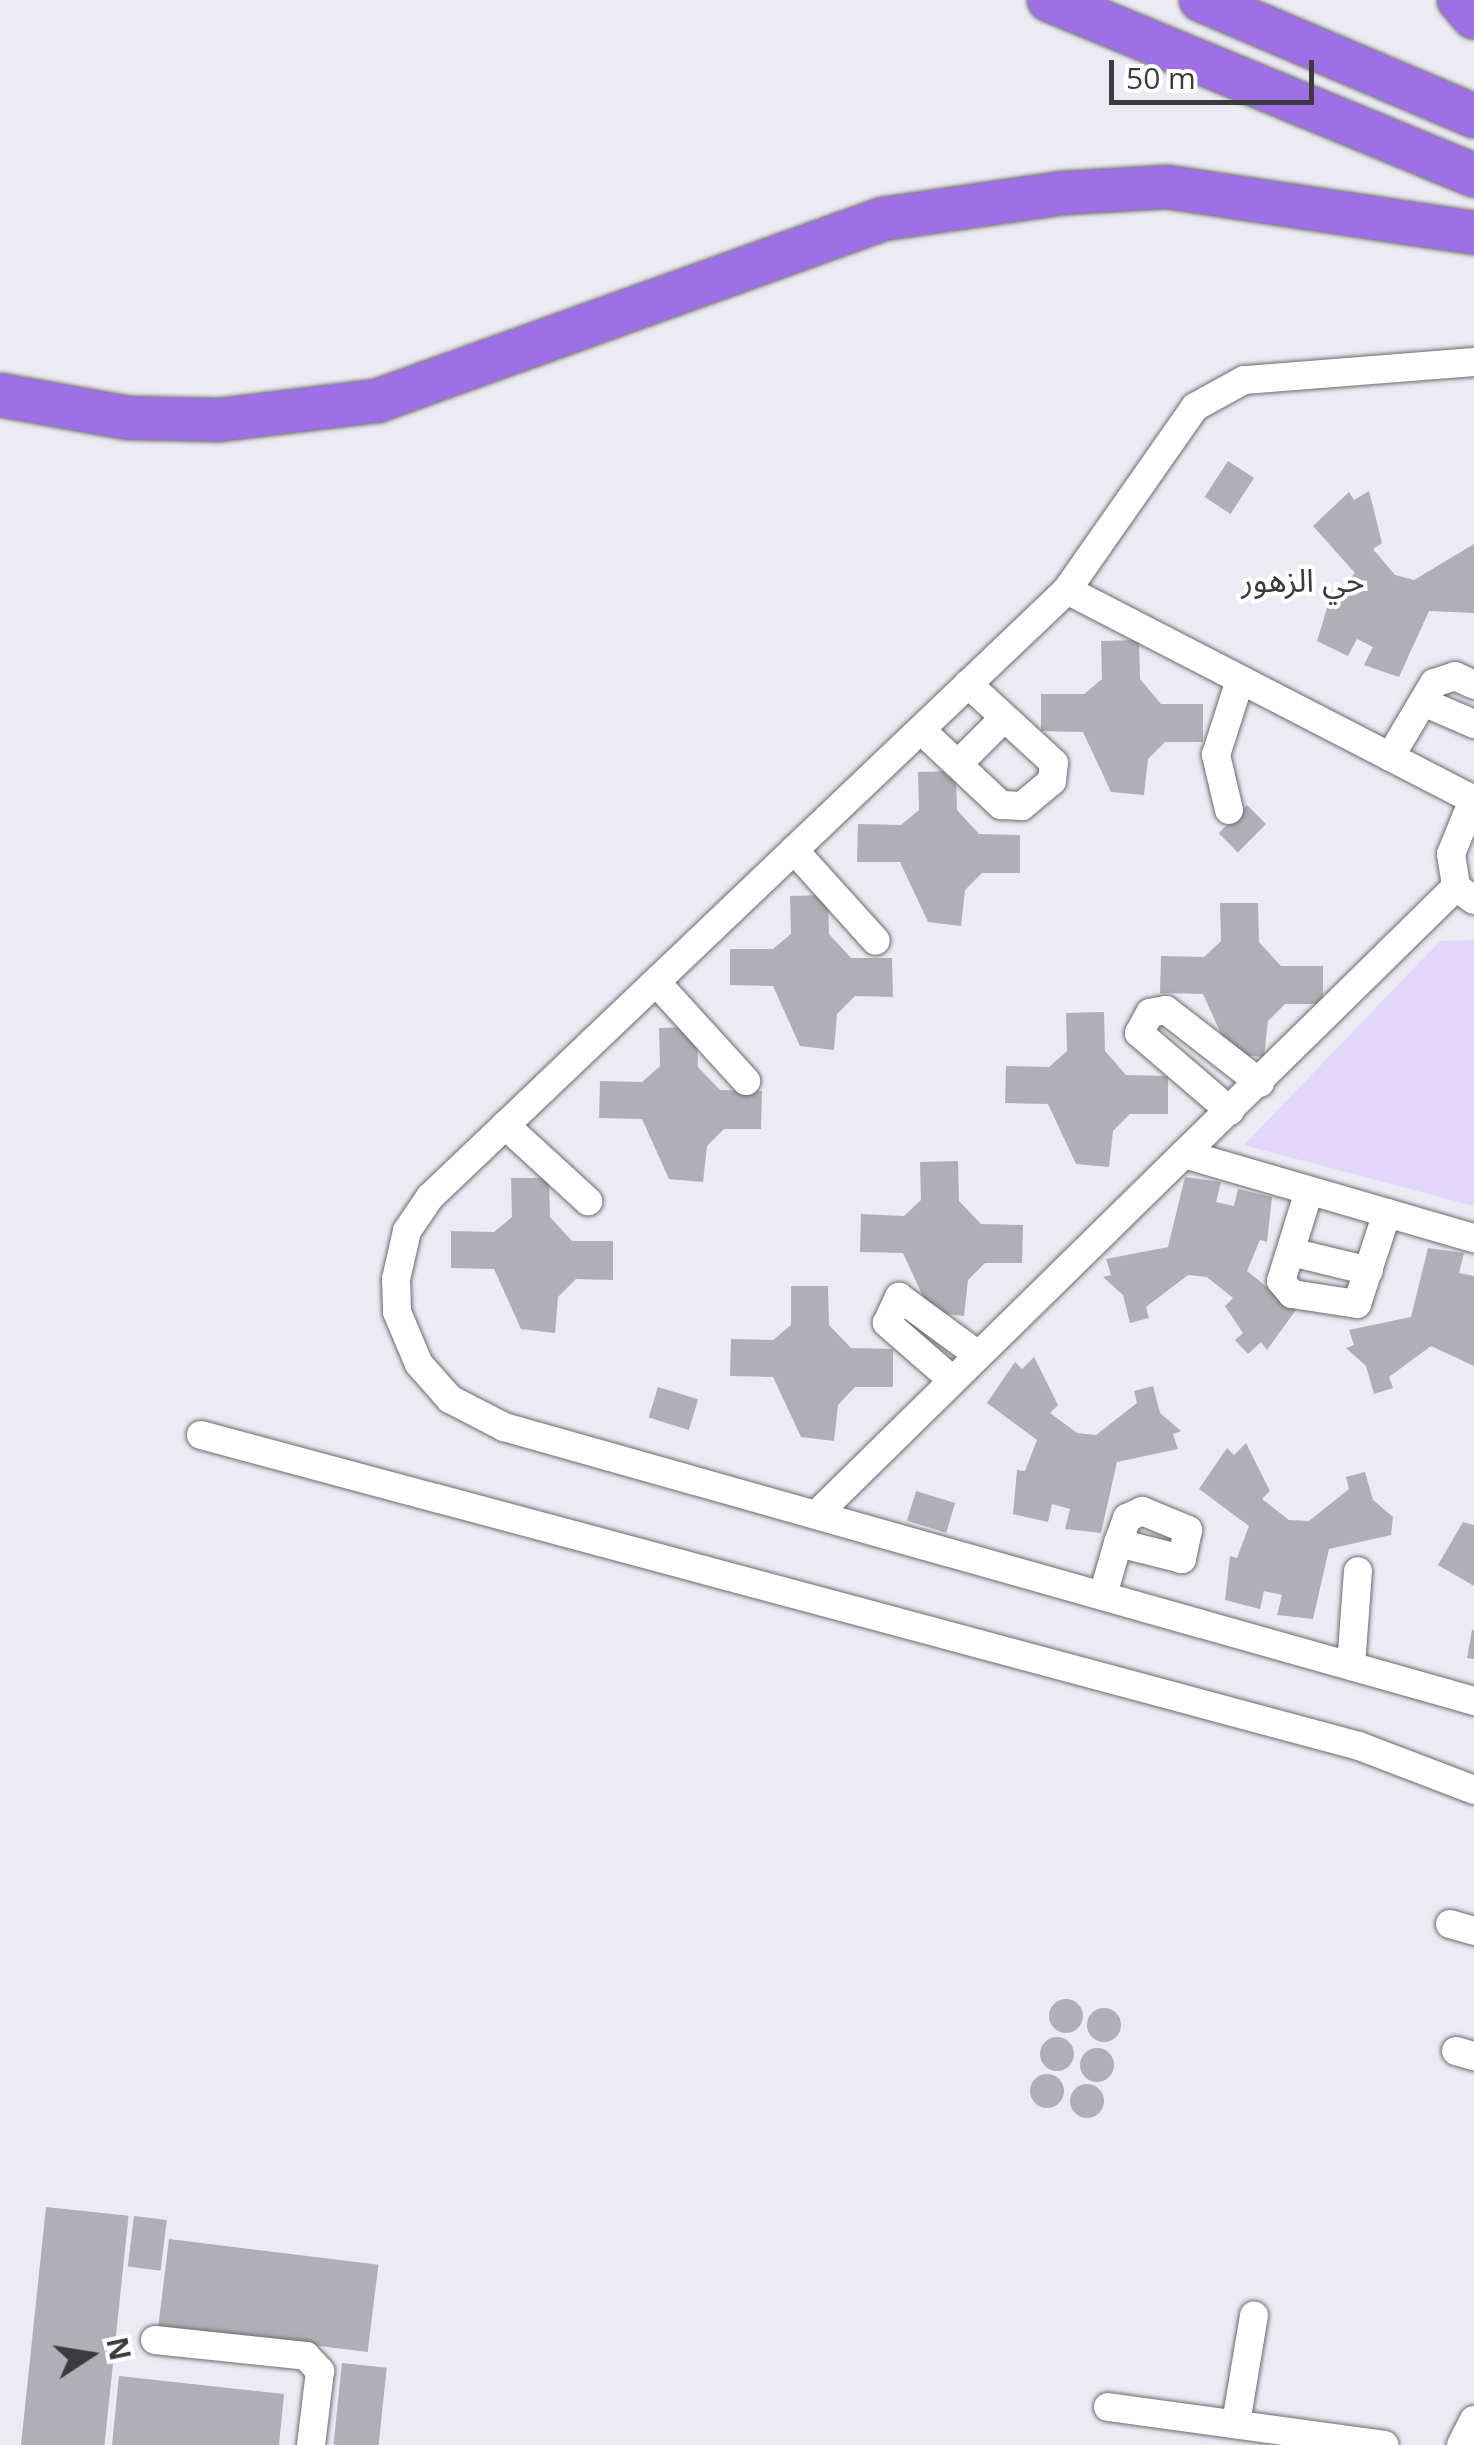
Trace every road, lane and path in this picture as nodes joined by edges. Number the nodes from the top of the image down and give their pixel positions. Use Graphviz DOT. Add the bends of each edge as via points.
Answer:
graph roads {
  1 [pos="1049,0"];
  2 [pos="1202,0"];
  3 [pos="1458,0"];
  4 [pos="1474,18"];
  5 [pos="1474,116"];
  6 [pos="1474,175"];
  7 [pos="1474,233"];
  8 [pos="1474,362"];
  9 [pos="0,394"];
  10 [pos="1067,590"];
  11 [pos="1240,680"];
  12 [pos="968,684"];
  13 [pos="1474,685"];
  14 [pos="1423,702"];
  15 [pos="1004,718"];
  16 [pos="1474,724"];
  17 [pos="921,730"];
  18 [pos="1390,757"];
  19 [pos="958,764"];
  20 [pos="1474,800"];
  21 [pos="1228,810"];
  22 [pos="794,850"];
  23 [pos="1465,893"];
  24 [pos="876,941"];
  25 [pos="656,982"];
  26 [pos="746,1080"];
  27 [pos="1260,1082"];
  28 [pos="1230,1111"];
  29 [pos="506,1125"];
  30 [pos="1184,1154"];
  31 [pos="1310,1191"];
  32 [pos="588,1201"];
  33 [pos="1386,1214"];
  34 [pos="1474,1238"];
  35 [pos="1290,1252"];
  36 [pos="1368,1271"];
  37 [pos="974,1352"];
  38 [pos="950,1378"];
  39 [pos="201,1435"];
  40 [pos="818,1514"];
  41 [pos="1118,1543"];
  42 [pos="1358,1571"];
  43 [pos="1103,1595"];
  44 [pos="1351,1666"];
  45 [pos="1474,1701"];
  46 [pos="1474,1790"];
  47 [pos="1254,2315"];
  48 [pos="154,2340"];
  49 [pos="1108,2407"];
  50 [pos="1474,2420"];
  51 [pos="1236,2423"];
  52 [pos="1279,2437"];
  53 [pos="311,2445"];
  54 [pos="1384,2445"];
  55 [pos="1461,2445"];
  1 -- 6 [label="highway"];
  2 -- 5 [label="highway"];
  3 -- 4 [label="highway"];
  7 -- 9 [label="highway" via="1167,188 1064,193 883,219 377,401 201,419 128,418"];
  8 -- 10 [label="street" via="1258,378 1218,390 1176,428"];
  10 -- 11 [label="street"];
  10 -- 12 [label="street"];
  11 -- 18 [label="street"];
  11 -- 21 [label="street" via="1216,755"];
  12 -- 15 [label="street"];
  12 -- 17 [label="street"];
  13 -- 14 [label="street" via="1440,678"];
  14 -- 16 [label="street"];
  14 -- 18 [label="street"];
  15 -- 19 [label="street"];
  15 -- 19 [label="street" via="1054,763 1052,780 1011,808"];
  17 -- 19 [label="street"];
  17 -- 22 [label="street"];
  18 -- 20 [label="street"];
  20 -- 23 [label="street" via="1453,837"];
  22 -- 24 [label="street"];
  22 -- 25 [label="street"];
  23 -- 27 [label="street"];
  25 -- 26 [label="street"];
  25 -- 29 [label="street"];
  27 -- 28 [label="street"];
  27 -- 28 [label="street" via="1166,1010 1150,1013 1138,1034"];
  28 -- 30 [label="street"];
  29 -- 32 [label="street"];
  29 -- 40 [label="street" via="430,1196 399,1257 397,1312 432,1381 504,1427"];
  30 -- 31 [label="street"];
  30 -- 37 [label="street"];
  31 -- 33 [label="street"];
  31 -- 35 [label="street"];
  33 -- 34 [label="street"];
  33 -- 36 [label="street"];
  35 -- 36 [label="street"];
  35 -- 36 [label="street" via="1286,1292 1343,1308 1357,1304"];
  37 -- 38 [label="street"];
  37 -- 38 [label="street" via="913,1298 899,1297 887,1323"];
  38 -- 40 [label="street"];
  39 -- 46 [label="street" via="1359,1746"];
  40 -- 43 [label="street"];
  41 -- 43 [label="street"];
  42 -- 44 [label="street"];
  43 -- 44 [label="street"];
  44 -- 45 [label="street"];
  47 -- 51 [label="street"];
  48 -- 53 [label="street" via="306,2356 320,2372"];
  49 -- 51 [label="street"];
  50 -- 55 [label="street"];
  51 -- 52 [label="street"];
  52 -- 54 [label="street"];
}
